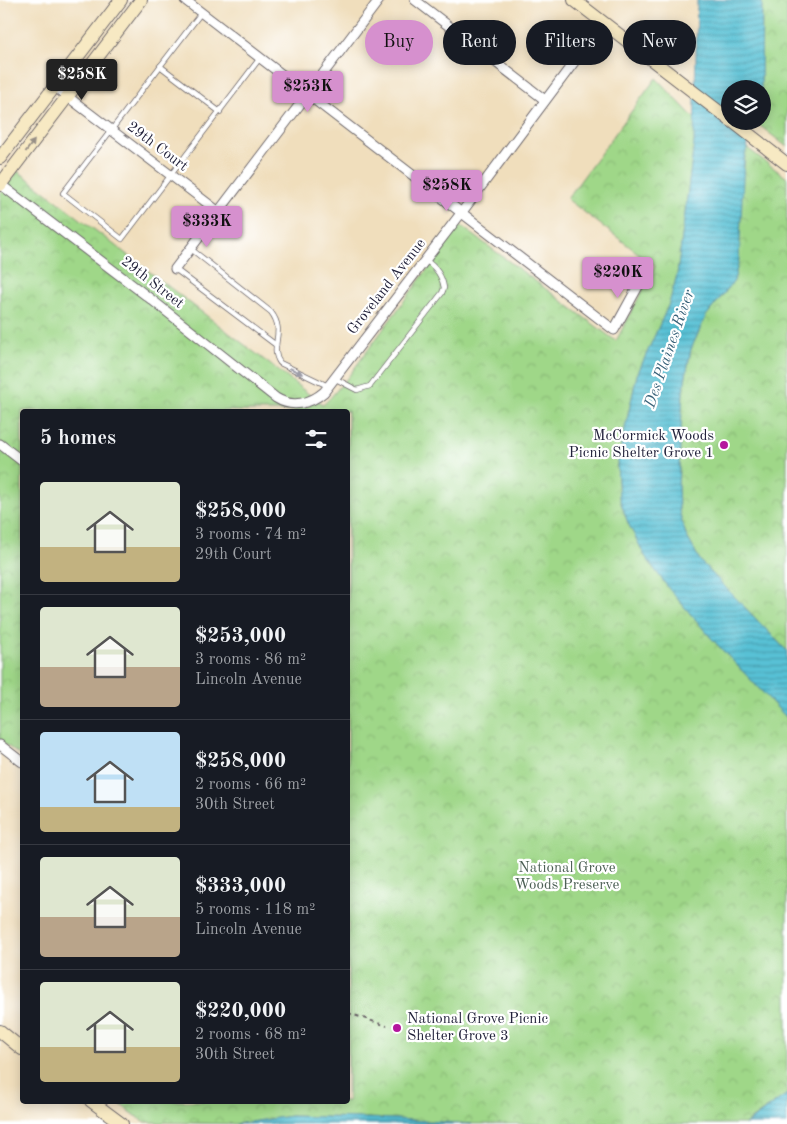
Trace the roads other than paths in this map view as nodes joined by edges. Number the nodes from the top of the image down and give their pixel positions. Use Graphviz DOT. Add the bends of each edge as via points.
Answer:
graph roads {
  1 [pos="121,0"];
  2 [pos="141,0"];
  3 [pos="185,0"];
  4 [pos="379,0"];
  5 [pos="415,0"];
  6 [pos="574,0"];
  7 [pos="201,12"];
  8 [pos="601,20"];
  9 [pos="613,29"];
  10 [pos="260,58"];
  11 [pos="571,65"];
  12 [pos="160,66"];
  13 [pos="55,87"];
  14 [pos="308,94"];
  15 [pos="68,97"];
  16 [pos="545,100"];
  17 [pos="220,112"];
  18 [pos="721,112"];
  19 [pos="744,130"];
  20 [pos="112,131"];
  21 [pos="0,158"];
  22 [pos="787,164"];
  23 [pos="171,175"];
  24 [pos="0,185"];
  25 [pos="219,212"];
  26 [pos="462,212"];
  27 [pos="191,249"];
  28 [pos="425,260"];
  29 [pos="175,269"];
  30 [pos="642,279"];
  31 [pos="276,345"];
  32 [pos="332,382"];
  33 [pos="286,407"];
  34 [pos="0,444"];
  35 [pos="20,459"];
  36 [pos="0,745"];
  37 [pos="20,760"];
  38 [pos="0,1031"];
  39 [pos="20,1044"];
  40 [pos="95,1104"];
  41 [pos="122,1124"];
  1 -- 13 [label="street"];
  2 -- 15 [label="street"];
  3 -- 7 [label="street"];
  4 -- 14 [label="street"];
  5 -- 16 [label="street"];
  6 -- 8 [label="street"];
  7 -- 10 [label="street"];
  7 -- 12 [label="lane"];
  9 -- 18 [label="street"];
  10 -- 14 [label="street"];
  10 -- 17 [label="lane"];
  11 -- 16 [label="street, Groveland Avenue"];
  12 -- 17 [label="lane"];
  12 -- 20 [label="lane"];
  13 -- 15 [label="street, 29th Court"];
  13 -- 21 [label="street"];
  14 -- 25 [label="street"];
  14 -- 26 [label="street"];
  15 -- 20 [label="street, 29th Court"];
  24 -- 15 [label="street, one-way"];
  16 -- 26 [label="street, Groveland Avenue"];
  17 -- 23 [label="lane"];
  19 -- 22 [label="street"];
  20 -- 23 [label="street, 29th Court"];
  20 -- 23 [label="lane" via="63,193 122,238"];
  23 -- 25 [label="street, 29th Court"];
  24 -- 33 [label="street, 29th Street"];
  25 -- 27 [label="street"];
  26 -- 28 [label="street, Groveland Avenue"];
  26 -- 30 [label="street" via="614,330"];
  27 -- 29 [label="street"];
  27 -- 31 [label="lane" via="271,312 278,326"];
  28 -- 32 [label="street, Groveland Avenue"];
  28 -- 32 [label="lane" via="442,278 444,288 438,298 370,386 357,390"];
  29 -- 31 [label="lane"];
  31 -- 32 [label="lane, one-way" via="276,358 280,363"];
  32 -- 33 [label="street, Groveland Avenue" via="312,400"];
  34 -- 35 [label="street"];
  36 -- 37 [label="street"];
  38 -- 39 [label="street"];
  40 -- 41 [label="street"];
}
